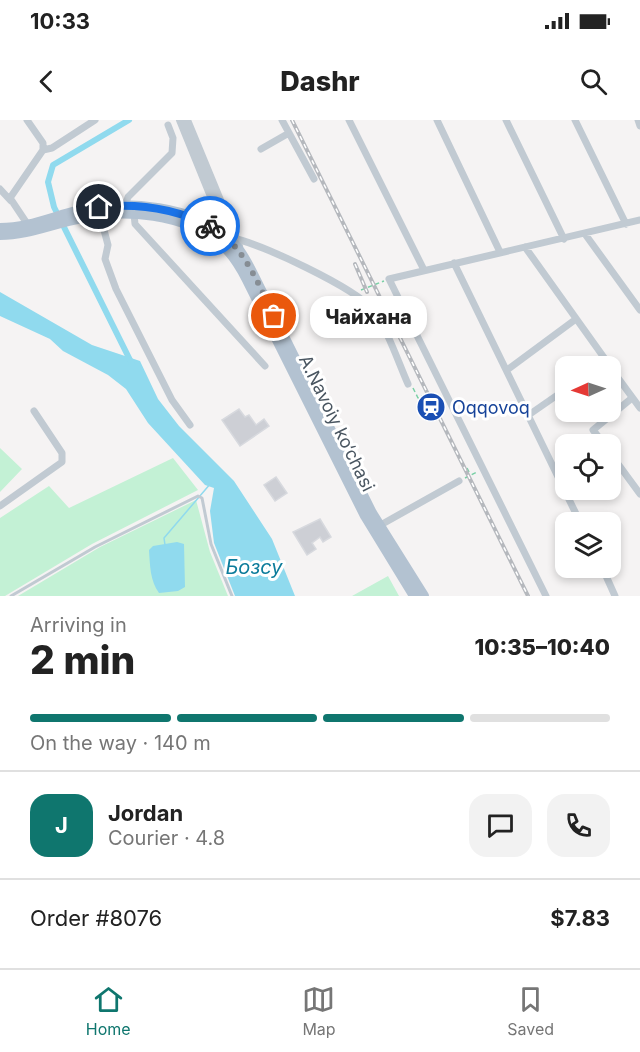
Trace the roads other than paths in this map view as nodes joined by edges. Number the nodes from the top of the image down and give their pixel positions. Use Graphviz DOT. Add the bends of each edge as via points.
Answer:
graph roads {
  1 [pos="27,120"];
  2 [pos="96,120"];
  3 [pos="180,120"];
  4 [pos="187,120"];
  5 [pos="282,120"];
  6 [pos="349,120"];
  7 [pos="437,120"];
  8 [pos="506,120"];
  9 [pos="575,120"];
  10 [pos="638,120"];
  11 [pos="168,125"];
  12 [pos="640,126"];
  13 [pos="288,133"];
  14 [pos="261,148"];
  15 [pos="43,150"];
  16 [pos="314,179"];
  17 [pos="0,189"];
  18 [pos="11,201"];
  19 [pos="125,206"];
  20 [pos="100,214"];
  21 [pos="134,214"];
  22 [pos="70,216"];
  23 [pos="640,220"];
  24 [pos="51,222"];
  25 [pos="626,224"];
  26 [pos="28,225"];
  27 [pos="0,228"];
  28 [pos="585,234"];
  29 [pos="0,235"];
  30 [pos="564,239"];
  31 [pos="229,240"];
  32 [pos="525,247"];
  33 [pos="500,252"];
  34 [pos="454,263"];
  35 [pos="424,270"];
  36 [pos="640,310"];
  37 [pos="576,319"];
  38 [pos="603,356"];
  39 [pos="265,366"];
  40 [pos="507,370"];
  41 [pos="621,382"];
  42 [pos="408,384"];
  43 [pos="555,397"];
  44 [pos="633,398"];
  45 [pos="640,408"];
  46 [pos="34,411"];
  47 [pos="530,414"];
  48 [pos="190,425"];
  49 [pos="597,434"];
  50 [pos="621,468"];
  51 [pos="459,481"];
  52 [pos="640,494"];
  53 [pos="0,506"];
  54 [pos="575,512"];
  55 [pos="378,532"];
  56 [pos="607,578"];
  57 [pos="11,596"];
  58 [pos="232,596"];
  59 [pos="414,596"];
  60 [pos="424,596"];
  61 [pos="546,596"];
  62 [pos="615,596"];
  1 -- 15 [label="street" via="43,143"];
  2 -- 15 [label="street"];
  3 -- 31 [label="street"];
  4 -- 31 [label="street"];
  5 -- 13 [label="street"];
  6 -- 35 [label="street"];
  7 -- 33 [label="street"];
  8 -- 30 [label="street"];
  9 -- 25 [label="street"];
  10 -- 12 [label="street"];
  11 -- 19 [label="street" via="173,138 172,153 128,197"];
  13 -- 14 [label="street"];
  13 -- 16 [label="street"];
  15 -- 18 [label="street" via="20,180"];
  17 -- 18 [label="street"];
  18 -- 26 [label="street"];
  19 -- 22 [label="main road" via="89,208"];
  19 -- 31 [label="main road" via="190,218"];
  20 -- 21 [label="main road"];
  20 -- 22 [label="main road"];
  20 -- 48 [label="street" via="108,245 105,259 116,290 176,408"];
  21 -- 31 [label="main road" via="186,225"];
  21 -- 39 [label="street" via="135,224"];
  22 -- 24 [label="main road"];
  23 -- 25 [label="street"];
  24 -- 26 [label="main road"];
  24 -- 29 [label="main road"];
  25 -- 28 [label="street"];
  26 -- 27 [label="main road"];
  28 -- 30 [label="street"];
  28 -- 36 [label="street"];
  30 -- 32 [label="street"];
  31 -- 42 [label="street" via="354,293 377,316"];
  31 -- 55 [label="main road"];
  32 -- 33 [label="street"];
  32 -- 37 [label="street"];
  33 -- 34 [label="street"];
  34 -- 35 [label="street"];
  34 -- 40 [label="street"];
  35 -- 61 [label="street" via="389,279"];
  37 -- 38 [label="street"];
  37 -- 40 [label="street"];
  40 -- 47 [label="street"];
  41 -- 44 [label="street"];
  43 -- 47 [label="street"];
  44 -- 45 [label="street"];
  44 -- 49 [label="street" via="593,429"];
  46 -- 53 [label="street" via="62,453 62,462"];
  47 -- 54 [label="street"];
  50 -- 52 [label="street"];
  51 -- 55 [label="street"];
  55 -- 59 [label="main road"];
  55 -- 60 [label="main road"];
  56 -- 62 [label="street"];
  57 -- 58 [label="lane" via="95,547 198,496 202,498 211,544"];
}
